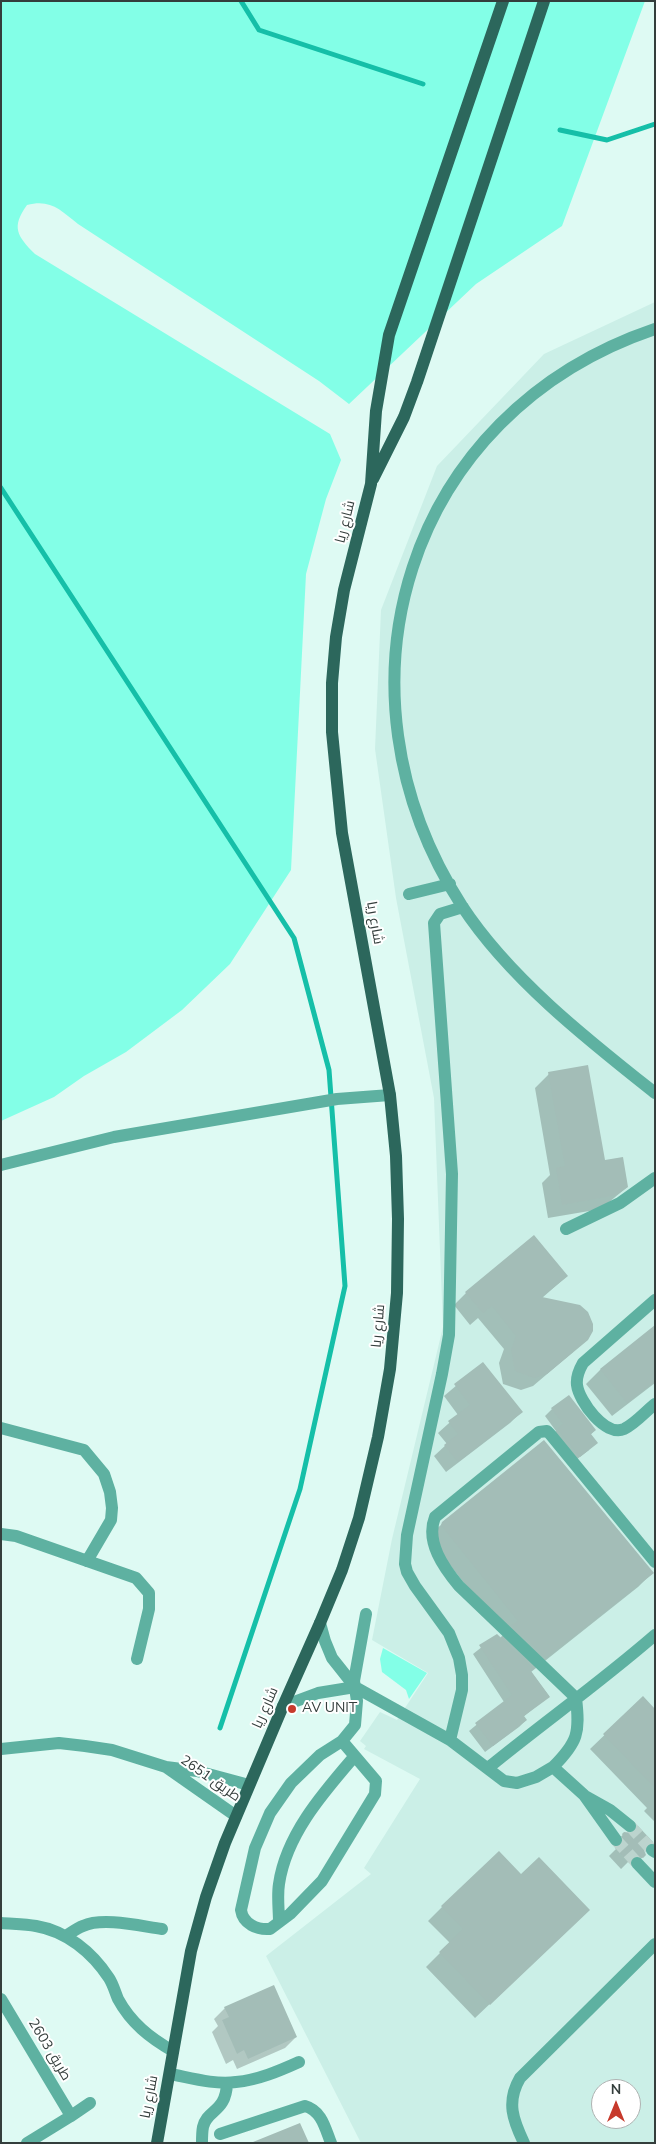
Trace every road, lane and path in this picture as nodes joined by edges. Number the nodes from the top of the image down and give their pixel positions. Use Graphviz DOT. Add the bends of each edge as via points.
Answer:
graph roads {
  1 [pos="502,1"];
  2 [pos="544,1"];
  3 [pos="655,329"];
  4 [pos="371,484"];
  5 [pos="450,884"];
  6 [pos="409,894"];
  7 [pos="463,907"];
  8 [pos="655,1093"];
  9 [pos="390,1095"];
  10 [pos="1,1166"];
  11 [pos="655,1178"];
  12 [pos="566,1229"];
  13 [pos="655,1300"];
  14 [pos="655,1404"];
  15 [pos="1,1428"];
  16 [pos="1,1534"];
  17 [pos="87,1561"];
  18 [pos="655,1562"];
  19 [pos="366,1614"];
  20 [pos="320,1624"];
  21 [pos="655,1635"];
  22 [pos="137,1659"];
  23 [pos="355,1688"];
  24 [pos="576,1698"];
  25 [pos="283,1706"];
  26 [pos="450,1740"];
  27 [pos="342,1742"];
  28 [pos="1,1748"];
  29 [pos="354,1757"];
  30 [pos="166,1767"];
  31 [pos="554,1767"];
  32 [pos="488,1768"];
  33 [pos="249,1785"];
  34 [pos="584,1795"];
  35 [pos="236,1816"];
  36 [pos="630,1826"];
  37 [pos="616,1840"];
  38 [pos="637,1863"];
  39 [pos="655,1882"];
  40 [pos="279,1922"];
  41 [pos="1,1923"];
  42 [pos="162,1929"];
  43 [pos="66,1936"];
  44 [pos="655,1944"];
  45 [pos="1,1999"];
  46 [pos="173,2051"];
  47 [pos="299,2062"];
  48 [pos="170,2074"];
  49 [pos="228,2083"];
  50 [pos="90,2103"];
  51 [pos="71,2116"];
  52 [pos="220,2134"];
  53 [pos="27,2143"];
  54 [pos="157,2143"];
  55 [pos="202,2143"];
  56 [pos="331,2143"];
  57 [pos="524,2143"];
  1 -- 4 [label="main road" via="389,335 376,411"];
  2 -- 4 [label="main road" via="417,382 404,417"];
  3 -- 5 [label="street" via="578,365 512,413 473,453 438,508 420,547 402,606 396,641 395,711 412,799 428,841"];
  4 -- 9 [label="main road, شارع ريا" via="344,590 336,637 332,732 342,833"];
  5 -- 6 [label="street"];
  5 -- 7 [label="street"];
  7 -- 8 [label="street" via="542,998"];
  7 -- 26 [label="street" via="440,914 434,923 452,1174 449,1335 408,1535 405,1564 407,1572 449,1633 459,1658 462,1690"];
  9 -- 10 [label="street" via="337,1099 114,1137"];
  9 -- 20 [label="main road, شارع ريا" via="398,1219 397,1293 390,1369 359,1518"];
  11 -- 12 [label="street" via="620,1203"];
  13 -- 14 [label="street" via="583,1363 577,1377 582,1398 601,1424 609,1428 624,1429"];
  15 -- 17 [label="street" via="84,1450 104,1474 110,1492 111,1520"];
  16 -- 17 [label="street" via="16,1536"];
  17 -- 22 [label="street" via="136,1578 150,1593 150,1609"];
  18 -- 24 [label="street" via="546,1431 538,1432 435,1517 432,1532 438,1557 448,1572"];
  19 -- 23 [label="street"];
  20 -- 23 [label="street" via="332,1658"];
  20 -- 25 [label="main road, شارع ريا"];
  21 -- 24 [label="street"];
  23 -- 25 [label="street" via="318,1693"];
  23 -- 26 [label="street"];
  23 -- 27 [label="street" via="355,1725"];
  24 -- 31 [label="street" via="579,1724 570,1749"];
  24 -- 32 [label="street"];
  25 -- 33 [label="main road, شارع ريا"];
  26 -- 32 [label="street"];
  27 -- 29 [label="street"];
  27 -- 40 [label="street" via="320,1755 291,1783 270,1813 255,1848 242,1916 261,1930 270,1929"];
  28 -- 30 [label="street, طريق 2651" via="59,1743 112,1750"];
  29 -- 40 [label="street" via="317,1801 293,1841 278,1886"];
  29 -- 40 [label="street" via="376,1781 375,1794 322,1881"];
  30 -- 33 [label="street, طريق 2651" via="197,1771"];
  30 -- 35 [label="street, طريق 2651"];
  31 -- 32 [label="street" via="517,1783 504,1781"];
  31 -- 34 [label="street"];
  33 -- 35 [label="main road, شارع ريا"];
  34 -- 36 [label="street"];
  34 -- 37 [label="street"];
  35 -- 46 [label="main road, شارع ريا" via="206,1896 191,1950"];
  38 -- 39 [label="street"];
  41 -- 43 [label="street" via="37,1926"];
  42 -- 43 [label="street" via="96,1923 84,1925"];
  43 -- 46 [label="street" via="83,1947 109,1978 118,1999 140,2028"];
  44 -- 57 [label="street" via="520,2078 511,2103"];
  45 -- 51 [label="street, طريق 2603"];
  46 -- 48 [label="main road, شارع ريا"];
  47 -- 49 [label="street" via="260,2077"];
  48 -- 49 [label="street"];
  48 -- 54 [label="main road, شارع ريا"];
  49 -- 55 [label="street" via="224,2101 203,2127"];
  50 -- 51 [label="street"];
  51 -- 53 [label="street"];
  52 -- 56 [label="street" via="305,2106 320,2115"];
}
